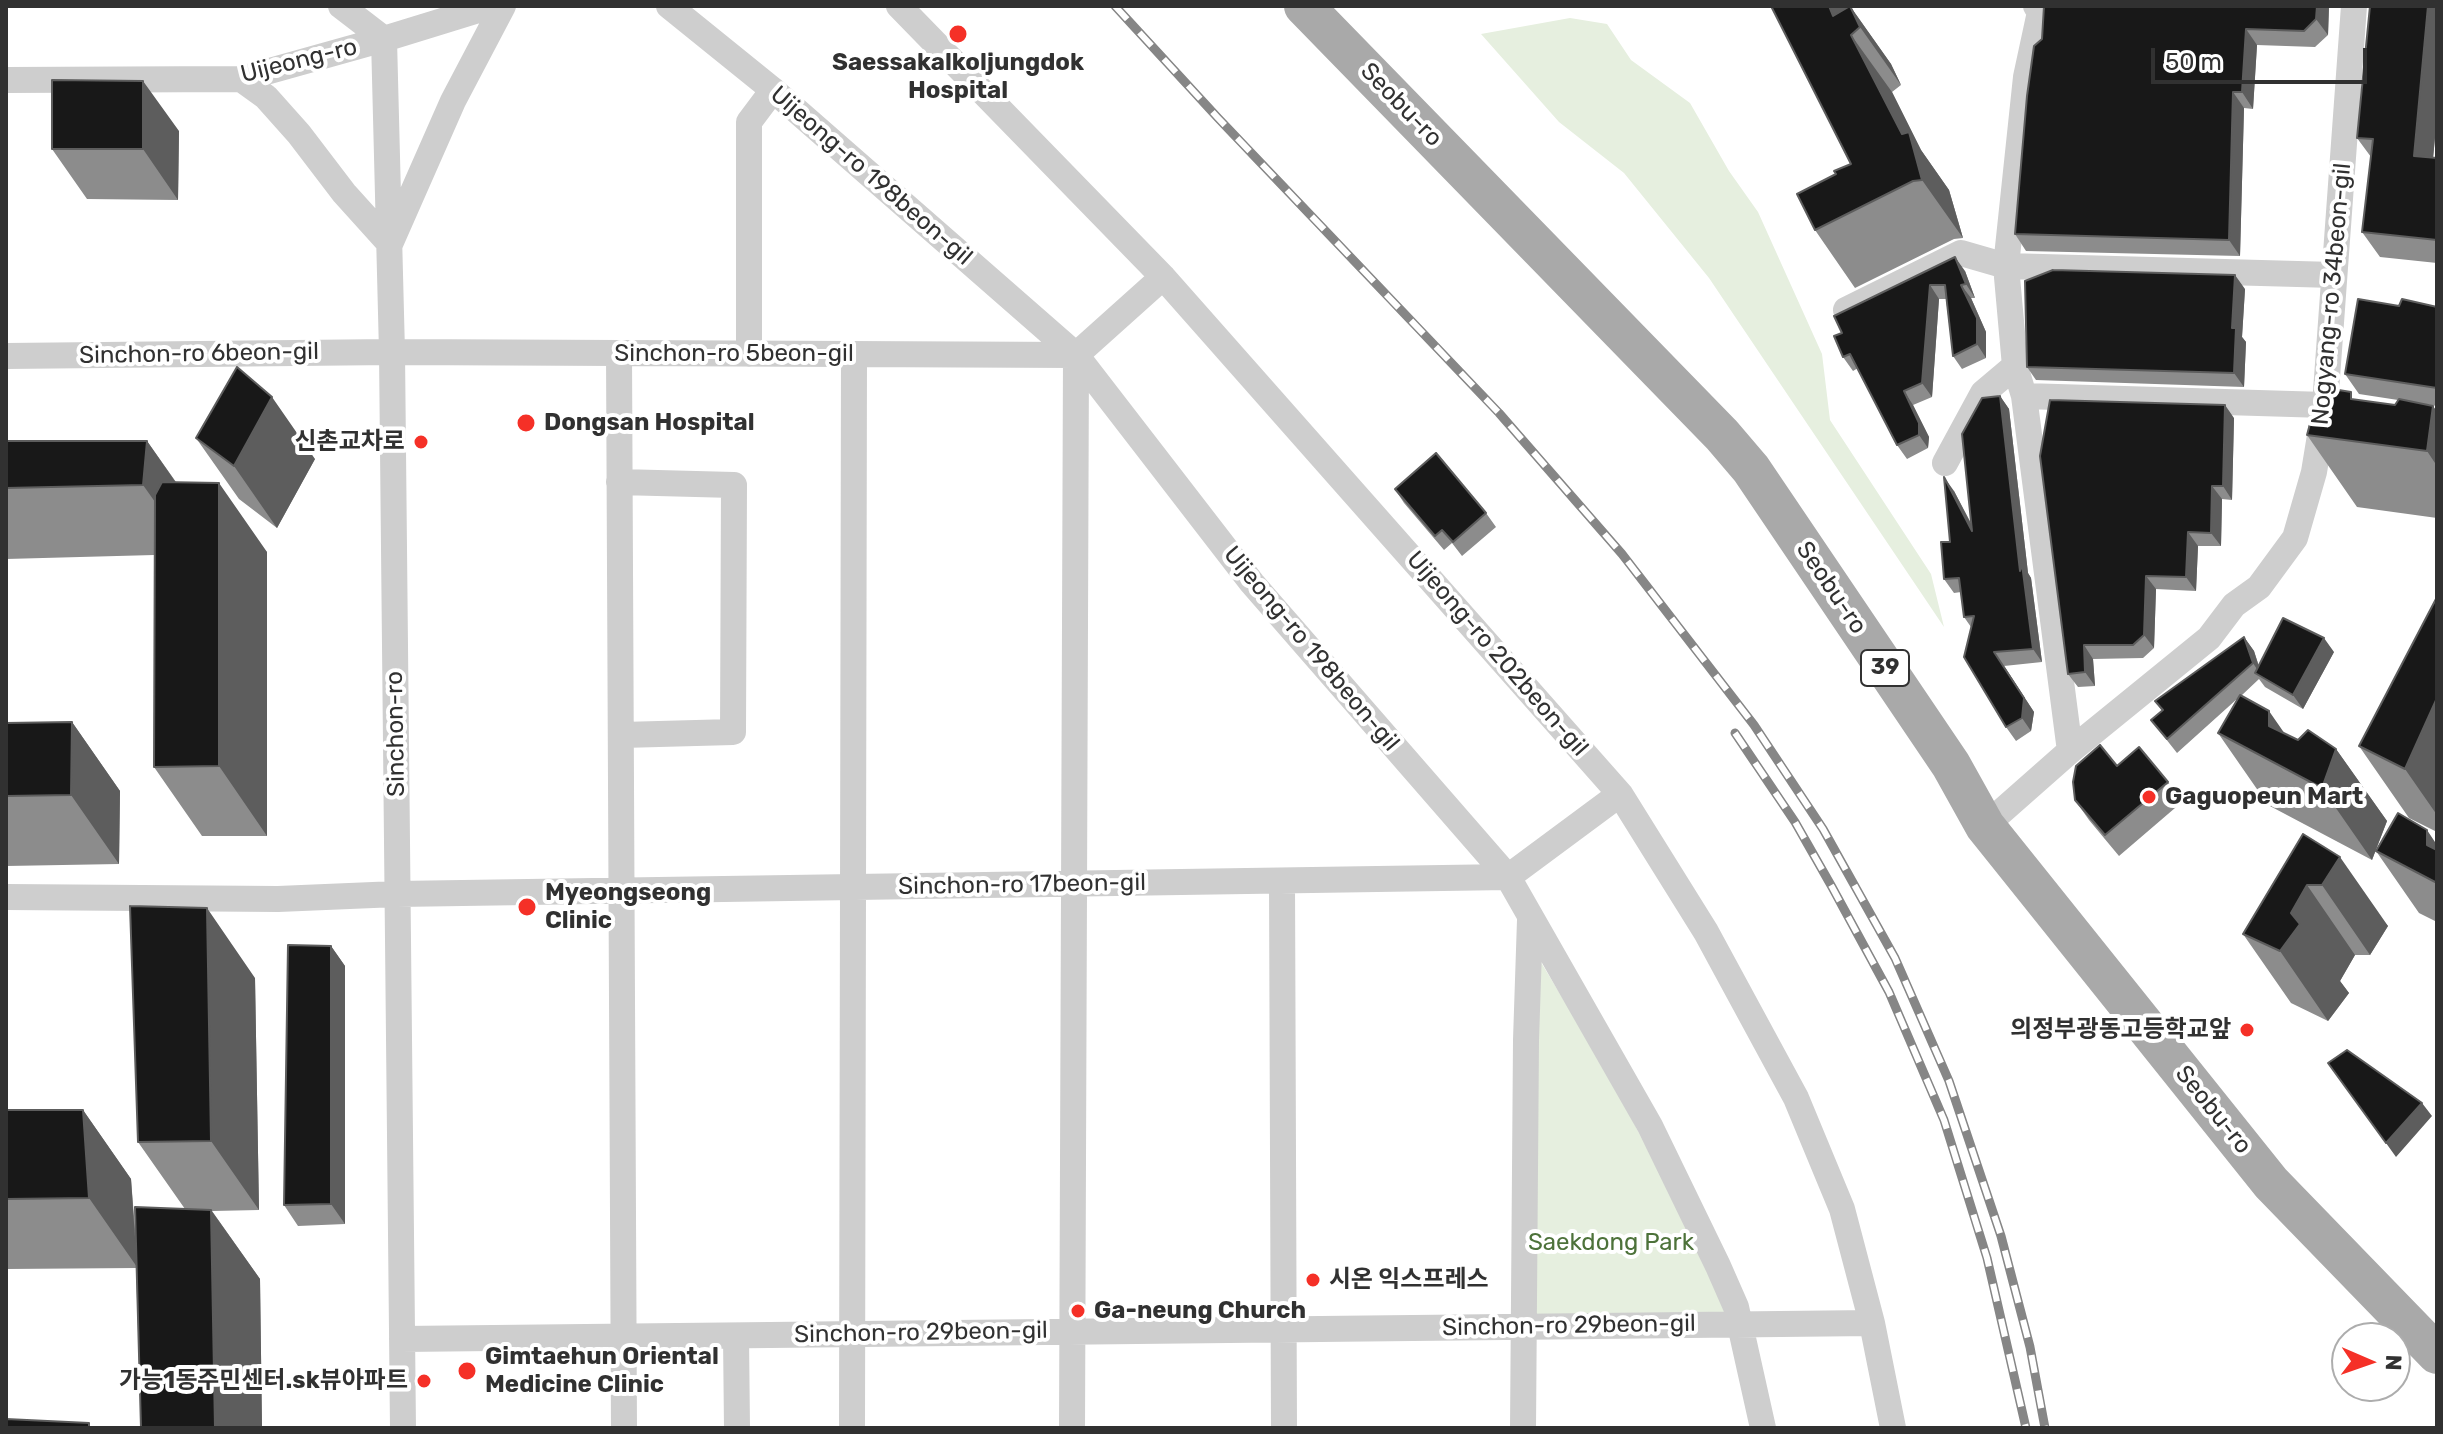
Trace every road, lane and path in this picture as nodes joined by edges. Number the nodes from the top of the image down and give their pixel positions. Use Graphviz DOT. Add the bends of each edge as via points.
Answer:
graph roads {
  1 [pos="341,6"];
  2 [pos="491,6"];
  3 [pos="503,6"];
  4 [pos="669,6"];
  5 [pos="899,6"];
  6 [pos="1304,6"];
  7 [pos="2036,6"];
  8 [pos="2354,6"];
  9 [pos="384,39"];
  10 [pos="241,79"];
  11 [pos="6,80"];
  12 [pos="773,90"];
  13 [pos="390,244"];
  14 [pos="2006,266"];
  15 [pos="2334,275"];
  16 [pos="1163,277"];
  17 [pos="1837,315"];
  18 [pos="392,352"];
  19 [pos="619,353"];
  20 [pos="749,354"];
  21 [pos="854,354"];
  22 [pos="1076,355"];
  23 [pos="6,356"];
  24 [pos="2015,366"];
  25 [pos="2024,396"];
  26 [pos="2325,405"];
  27 [pos="1945,463"];
  28 [pos="619,482"];
  29 [pos="622,735"];
  30 [pos="2070,751"];
  31 [pos="1620,794"];
  32 [pos="1985,826"];
  33 [pos="1508,877"];
  34 [pos="1282,881"];
  35 [pos="1074,884"];
  36 [pos="853,887"];
  37 [pos="621,891"];
  38 [pos="397,894"];
  39 [pos="6,897"];
  40 [pos="1530,919"];
  41 [pos="1872,1323"];
  42 [pos="1740,1325"];
  43 [pos="1524,1327"];
  44 [pos="1284,1330"];
  45 [pos="1072,1332"];
  46 [pos="852,1334"];
  47 [pos="736,1336"];
  48 [pos="624,1337"];
  49 [pos="402,1339"];
  50 [pos="2437,1354"];
  51 [pos="403,1428"];
  52 [pos="624,1428"];
  53 [pos="737,1428"];
  54 [pos="852,1428"];
  55 [pos="1072,1428"];
  56 [pos="1284,1428"];
  57 [pos="1523,1428"];
  58 [pos="1763,1428"];
  59 [pos="1893,1428"];
  1 -- 9 [label="street"];
  2 -- 9 [label="street, Uijeong-ro"];
  3 -- 13 [label="street" via="453,101"];
  4 -- 12 [label="street, Uijeong-ro 198beon-gil"];
  5 -- 16 [label="street, Uijeong-ro 202beon-gil"];
  6 -- 32 [label="main road, Seobu-ro / 39" via="1751,469 1951,765"];
  7 -- 14 [label="street" via="2040,12 2026,77"];
  8 -- 15 [label="street, Nogyang-ro 34beon-gil"];
  9 -- 10 [label="street, Uijeong-ro"];
  9 -- 13 [label="street, Sinchon-ro"];
  10 -- 11 [label="street, Uijeong-ro"];
  10 -- 13 [label="street" via="266,97"];
  12 -- 20 [label="street" via="749,122"];
  12 -- 22 [label="street, Uijeong-ro 198beon-gil"];
  13 -- 18 [label="street, Sinchon-ro"];
  14 -- 15 [label="street"];
  14 -- 17 [label="street" via="1961,253"];
  14 -- 24 [label="street"];
  15 -- 26 [label="street, Nogyang-ro 34beon-gil"];
  16 -- 22 [label="street"];
  16 -- 31 [label="street, Uijeong-ro 202beon-gil"];
  18 -- 19 [label="street, Sinchon-ro 5beon-gil"];
  18 -- 23 [label="street, Sinchon-ro 6beon-gil"];
  18 -- 38 [label="street, Sinchon-ro"];
  19 -- 20 [label="street, Sinchon-ro 5beon-gil"];
  19 -- 28 [label="street"];
  20 -- 21 [label="street, Sinchon-ro 5beon-gil"];
  21 -- 22 [label="street, Sinchon-ro 5beon-gil"];
  21 -- 36 [label="street"];
  22 -- 33 [label="street, Uijeong-ro 198beon-gil" via="1252,583"];
  22 -- 35 [label="street"];
  24 -- 25 [label="street"];
  24 -- 27 [label="street" via="1983,393"];
  25 -- 26 [label="street"];
  25 -- 30 [label="street"];
  26 -- 30 [label="street, Nogyang-ro 34beon-gil" via="2314,472 2295,538 2277,563 2209,638"];
  28 -- 29 [label="street"];
  28 -- 29 [label="street" via="734,485 733,732"];
  29 -- 37 [label="street"];
  30 -- 32 [label="street, Nogyang-ro 34beon-gil"];
  31 -- 33 [label="street"];
  31 -- 41 [label="street, Uijeong-ro 202beon-gil" via="1706,932 1796,1098 1842,1209"];
  32 -- 50 [label="main road, Seobu-ro / 39" via="2271,1183"];
  33 -- 34 [label="street, Sinchon-ro 17beon-gil"];
  33 -- 40 [label="street, Uijeong-ro 198beon-gil"];
  34 -- 35 [label="street, Sinchon-ro 17beon-gil"];
  34 -- 44 [label="street"];
  35 -- 36 [label="street, Sinchon-ro 17beon-gil"];
  35 -- 45 [label="street"];
  36 -- 37 [label="street, Sinchon-ro 17beon-gil"];
  36 -- 46 [label="street"];
  37 -- 38 [label="street, Sinchon-ro 17beon-gil"];
  37 -- 48 [label="street"];
  38 -- 39 [label="street, Sinchon-ro 17beon-gil" via="278,899"];
  38 -- 49 [label="street, Sinchon-ro"];
  40 -- 42 [label="street, Uijeong-ro 198beon-gil" via="1650,1126 1718,1266"];
  40 -- 43 [label="street"];
  41 -- 42 [label="street, Sinchon-ro 29beon-gil"];
  41 -- 59 [label="street, Uijeong-ro 202beon-gil"];
  42 -- 43 [label="street, Sinchon-ro 29beon-gil"];
  42 -- 58 [label="street, Uijeong-ro 198beon-gil"];
  43 -- 44 [label="street, Sinchon-ro 29beon-gil"];
  43 -- 57 [label="street"];
  44 -- 45 [label="street, Sinchon-ro 29beon-gil"];
  44 -- 56 [label="street"];
  45 -- 46 [label="street, Sinchon-ro 29beon-gil"];
  45 -- 55 [label="street"];
  46 -- 47 [label="street, Sinchon-ro 29beon-gil"];
  46 -- 54 [label="street"];
  47 -- 48 [label="street, Sinchon-ro 29beon-gil"];
  47 -- 53 [label="street"];
  48 -- 49 [label="street, Sinchon-ro 29beon-gil"];
  48 -- 52 [label="street"];
  49 -- 51 [label="street, Sinchon-ro"];
}
